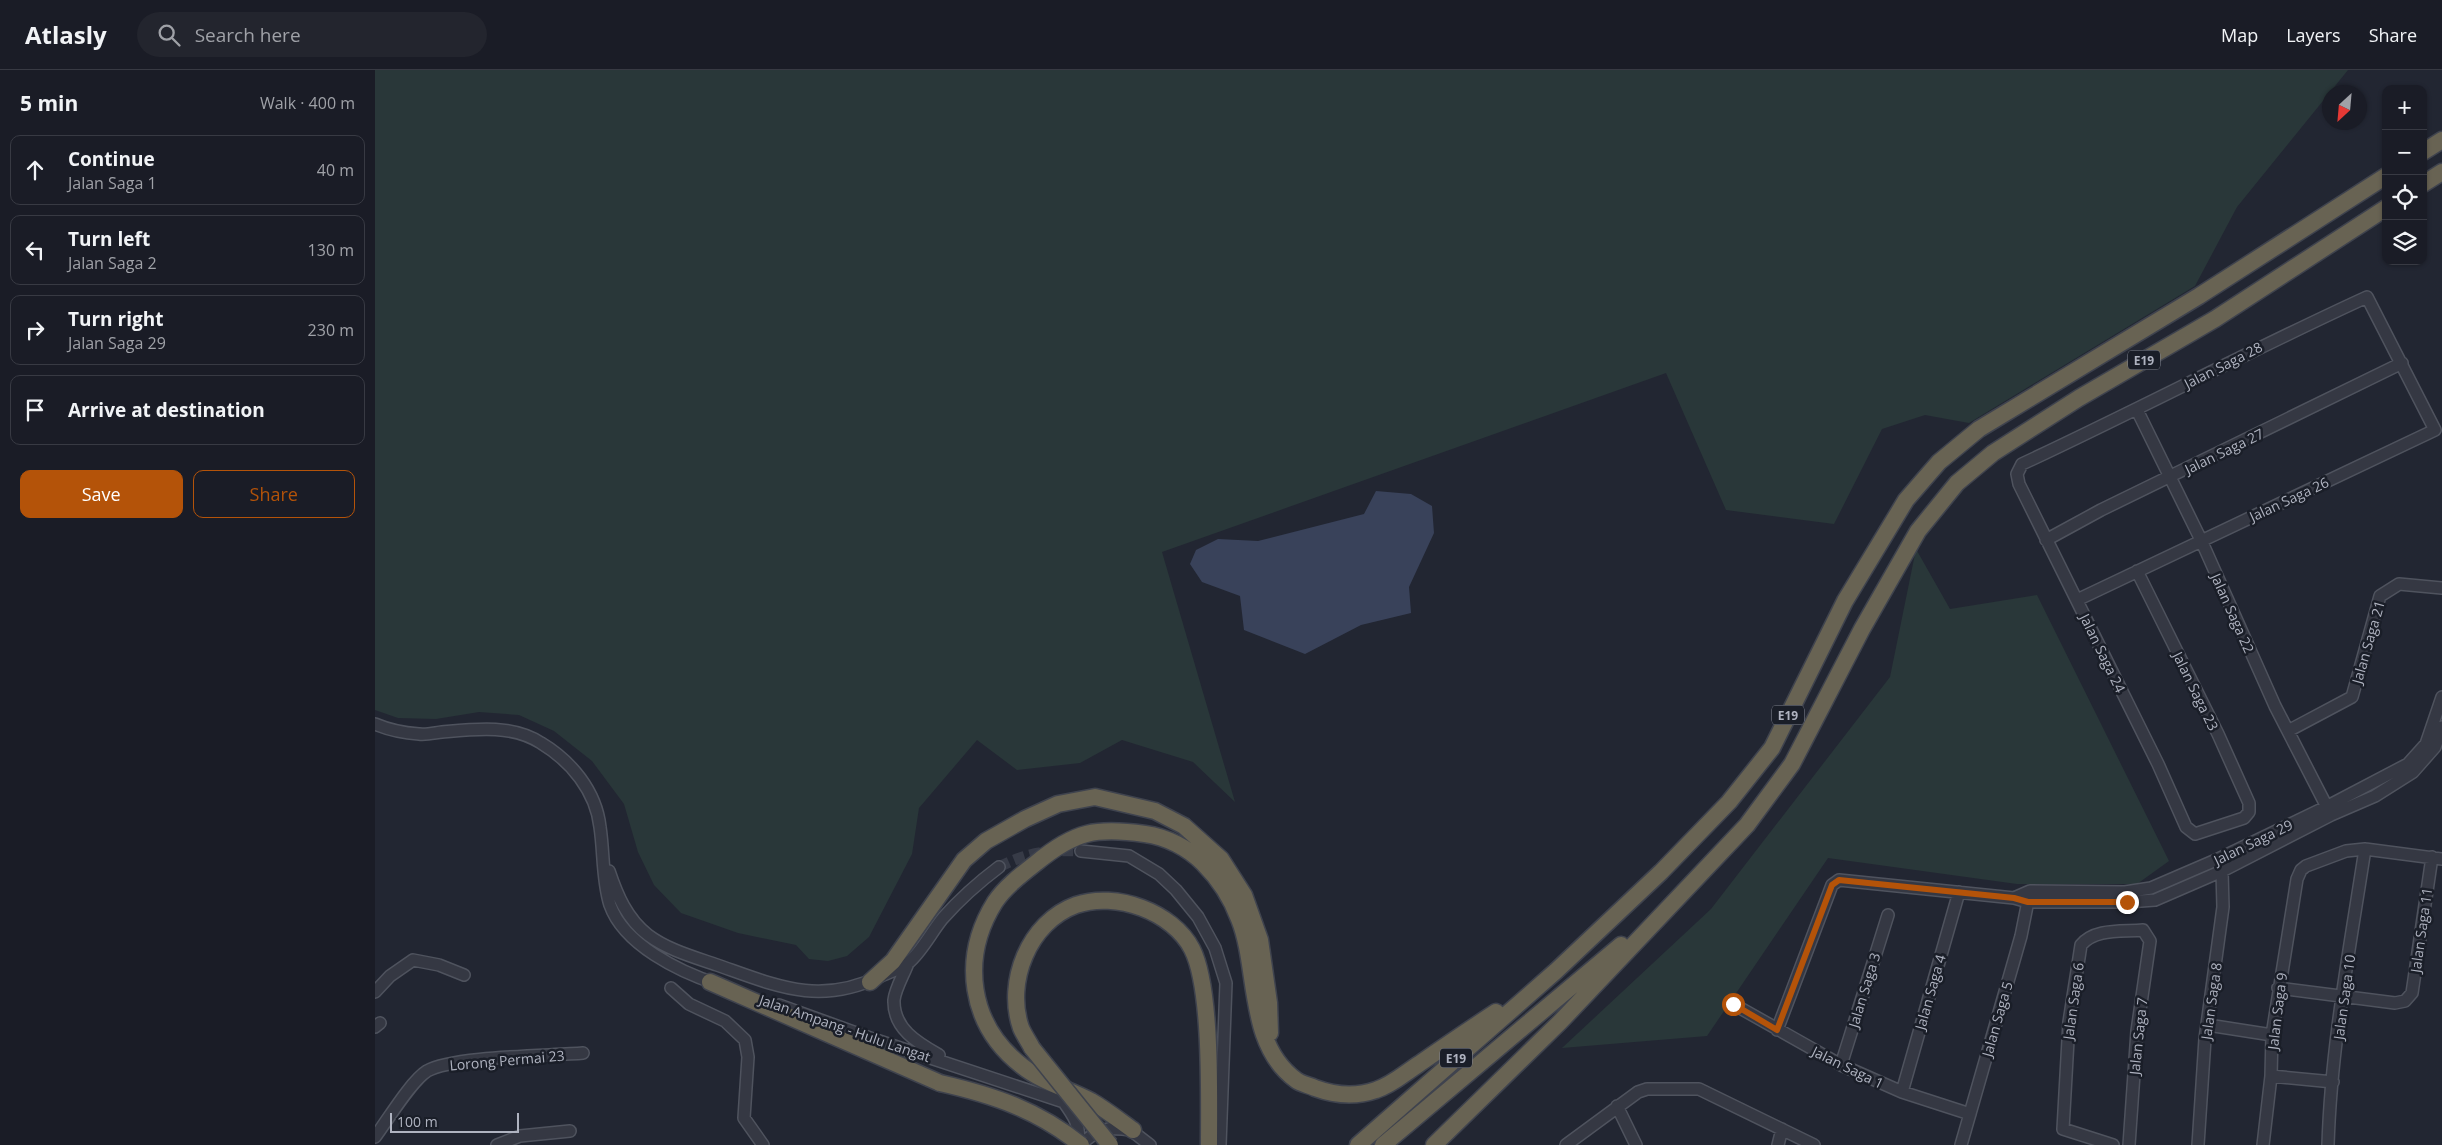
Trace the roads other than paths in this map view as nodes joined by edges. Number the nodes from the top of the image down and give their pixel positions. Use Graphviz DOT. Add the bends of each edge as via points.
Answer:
graph roads {
  1 [pos="2442,140"];
  2 [pos="2427,149"];
  3 [pos="2442,172"];
  4 [pos="2382,179"];
  5 [pos="2427,181"];
  6 [pos="2382,211"];
  7 [pos="2402,363"];
  8 [pos="2137,410"];
  9 [pos="2017,474"];
  10 [pos="2170,477"];
  11 [pos="2046,540"];
  12 [pos="2201,540"];
  13 [pos="2137,572"];
  14 [pos="2442,588"];
  15 [pos="2077,600"];
  16 [pos="2442,697"];
  17 [pos="375,724"];
  18 [pos="2442,727"];
  19 [pos="2288,731"];
  20 [pos="2329,811"];
  21 [pos="2190,832"];
  22 [pos="602,849"];
  23 [pos="2365,849"];
  24 [pos="1081,851"];
  25 [pos="2437,858"];
  26 [pos="2216,860"];
  27 [pos="999,867"];
  28 [pos="2222,871"];
  29 [pos="1959,892"];
  30 [pos="1681,896"];
  31 [pos="2029,897"];
  32 [pos="1888,915"];
  33 [pos="2143,930"];
  34 [pos="909,963"];
  35 [pos="1556,971"];
  36 [pos="464,975"];
  37 [pos="710,982"];
  38 [pos="869,982"];
  39 [pos="671,988"];
  40 [pos="2279,988"];
  41 [pos="375,992"];
  42 [pos="2343,997"];
  43 [pos="1733,1004"];
  44 [pos="2208,1025"];
  45 [pos="1777,1030"];
  46 [pos="2272,1035"];
  47 [pos="1271,1048"];
  48 [pos="583,1053"];
  49 [pos="954,1064"];
  50 [pos="1841,1065"];
  51 [pos="2271,1076"];
  52 [pos="2333,1082"];
  53 [pos="1902,1092"];
  54 [pos="1063,1101"];
  55 [pos="1617,1106"];
  56 [pos="1970,1114"];
  57 [pos="1133,1130"];
  58 [pos="1782,1130"];
  59 [pos="570,1131"];
  60 [pos="375,1137"];
  61 [pos="497,1145"];
  62 [pos="763,1145"];
  63 [pos="1080,1145"];
  64 [pos="1110,1145"];
  65 [pos="1150,1145"];
  66 [pos="1209,1145"];
  67 [pos="1220,1145"];
  68 [pos="1358,1145"];
  69 [pos="1383,1145"];
  70 [pos="1434,1145"];
  71 [pos="1566,1145"];
  72 [pos="1637,1145"];
  73 [pos="1777,1145"];
  74 [pos="1814,1145"];
  75 [pos="1961,1145"];
  76 [pos="2113,1145"];
  77 [pos="2129,1145"];
  78 [pos="2198,1145"];
  79 [pos="2263,1145"];
  80 [pos="2328,1145"];
  1 -- 2 [label="highway"];
  3 -- 5 [label="highway"];
  4 -- 35 [label="highway, E19" via="2199,296 1979,429 1939,462 1906,500 1845,601 1771,748 1729,802 1661,872"];
  6 -- 30 [label="highway, E19" via="2215,319 2079,398 1993,453 1957,483 1918,531 1862,629 1792,764 1747,825"];
  7 -- 8 [label="street, Jalan Saga 28" via="2367,297 2250,350"];
  7 -- 10 [label="street, Jalan Saga 27"];
  7 -- 12 [label="street, Jalan Saga 26" via="2435,430"];
  8 -- 9 [label="street, Jalan Saga 28" via="2022,464"];
  8 -- 10 [label="street, Jalan Saga 22"];
  9 -- 11 [label="street, Jalan Saga 24"];
  10 -- 11 [label="street, Jalan Saga 27"];
  10 -- 12 [label="street, Jalan Saga 22"];
  11 -- 15 [label="street, Jalan Saga 24"];
  12 -- 13 [label="street, Jalan Saga 26"];
  12 -- 19 [label="street, Jalan Saga 22"];
  13 -- 15 [label="street, Jalan Saga 26"];
  13 -- 21 [label="street, Jalan Saga 23" via="2218,734 2249,804 2249,812 2244,818 2195,834"];
  14 -- 19 [label="street, Jalan Saga 21" via="2399,584 2380,596 2352,697"];
  15 -- 21 [label="street, Jalan Saga 24"];
  16 -- 20 [label="street, Jalan Saga 29" via="2426,744 2408,764"];
  17 -- 22 [label="street, Jalan Ampang - Hulu Langat" via="420,734 510,730 541,742 575,771 587,788 600,825"];
  18 -- 20 [label="street, Jalan Saga 29" via="2435,747 2413,772 2375,796"];
  19 -- 20 [label="street, Jalan Saga 22"];
  20 -- 26 [label="street, Jalan Saga 29"];
  20 -- 28 [label="street, Jalan Saga 29"];
  22 -- 37 [label="street, Jalan Ampang - Hulu Langat" via="605,887 611,907 624,926 657,957"];
  22 -- 38 [label="street, Jalan Ampang - Hulu Langat" via="616,894 631,917 648,935 673,949 777,986 818,993"];
  23 -- 25 [label="street"];
  23 -- 40 [label="street, Jalan Saga 9" via="2346,852 2301,870"];
  23 -- 42 [label="street, Jalan Saga 10"];
  24 -- 67 [label="street" via="1129,856 1159,874 1198,917 1215,948 1226,983"];
  25 -- 42 [label="street, Jalan Saga 11" via="2412,993 2405,1001 2395,1004"];
  26 -- 28 [label="street, Jalan Saga 8"];
  26 -- 31 [label="street, Jalan Saga 29" via="2151,888"];
  27 -- 34 [label="street, Jalan Ampang - Hulu Langat" via="943,918"];
  28 -- 31 [label="street, Jalan Saga 29" via="2155,900 2127,902"];
  28 -- 44 [label="street, Jalan Saga 8" via="2223,907"];
  29 -- 31 [label="street, Jalan Saga 29"];
  29 -- 45 [label="street, Jalan Saga 29" via="1839,880 1832,885"];
  29 -- 53 [label="street, Jalan Saga 4"];
  30 -- 69 [label="highway, E19"];
  30 -- 70 [label="highway" via="1560,1022"];
  31 -- 56 [label="street, Jalan Saga 5" via="2021,936"];
  32 -- 50 [label="street, Jalan Saga 3"];
  33 -- 76 [label="street, Jalan Saga 6" via="2095,933 2081,945 2069,1022 2063,1129"];
  33 -- 77 [label="street, Jalan Saga 7" via="2150,941 2137,1031"];
  34 -- 38 [label="street, Jalan Ampang - Hulu Langat"];
  34 -- 49 [label="street" via="894,999 897,1020 911,1039"];
  35 -- 47 [label="highway" via="1376,1090 1339,1094 1297,1080 1280,1064"];
  35 -- 68 [label="highway, E19"];
  36 -- 41 [label="street" via="439,964 413,960 390,976"];
  37 -- 49 [label="street, Jalan Ampang - Hulu Langat"];
  37 -- 63 [label="highway, bridge" via="940,1084 979,1092 1021,1108 1043,1118"];
  38 -- 47 [label="highway" via="893,961 963,860 986,841 1057,804 1095,797 1155,811 1184,826 1221,859 1244,895 1260,940 1269,1002"];
  39 -- 62 [label="street" via="689,1004 725,1021 745,1040 748,1057 744,1118"];
  40 -- 42 [label="street"];
  40 -- 46 [label="street, Jalan Saga 9"];
  42 -- 52 [label="street, Jalan Saga 10"];
  43 -- 45 [label="street, Jalan Saga 1"];
  44 -- 46 [label="street"];
  44 -- 78 [label="street, Jalan Saga 8"];
  45 -- 50 [label="street, Jalan Saga 1"];
  46 -- 51 [label="street, Jalan Saga 9"];
  47 -- 57 [label="highway" via="1255,1003 1240,920 1220,880 1193,853 1159,836 1116,830 1079,834 1051,850 997,900 979,933 973,962 978,1006 995,1041 1022,1067 1091,1101"];
  48 -- 60 [label="street, Lorong Permai 23" via="451,1062 427,1071"];
  49 -- 54 [label="street, Jalan Ampang - Hulu Langat"];
  50 -- 53 [label="street, Jalan Saga 1"];
  51 -- 52 [label="street"];
  51 -- 79 [label="street, Jalan Saga 9"];
  52 -- 80 [label="street, Jalan Saga 10"];
  53 -- 56 [label="street, Jalan Saga 1"];
  54 -- 57 [label="street, Jalan Ampang - Hulu Langat"];
  54 -- 63 [label="street" via="1075,1117"];
  55 -- 58 [label="street" via="1647,1089 1699,1089"];
  55 -- 71 [label="street"];
  55 -- 72 [label="street"];
  56 -- 75 [label="street, Jalan Saga 5"];
  57 -- 63 [label="street" via="1109,1127 1092,1134"];
  57 -- 65 [label="street, Jalan Ampang - Hulu Langat"];
  58 -- 73 [label="street"];
  58 -- 74 [label="street"];
  59 -- 61 [label="street" via="520,1136"];
  64 -- 66 [label="highway, bridge" via="1033,1048 1021,1029 1017,1004 1017,979 1024,958 1043,929 1077,905 1103,901 1137,906 1156,913 1176,928 1192,949 1206,1024"];
}
